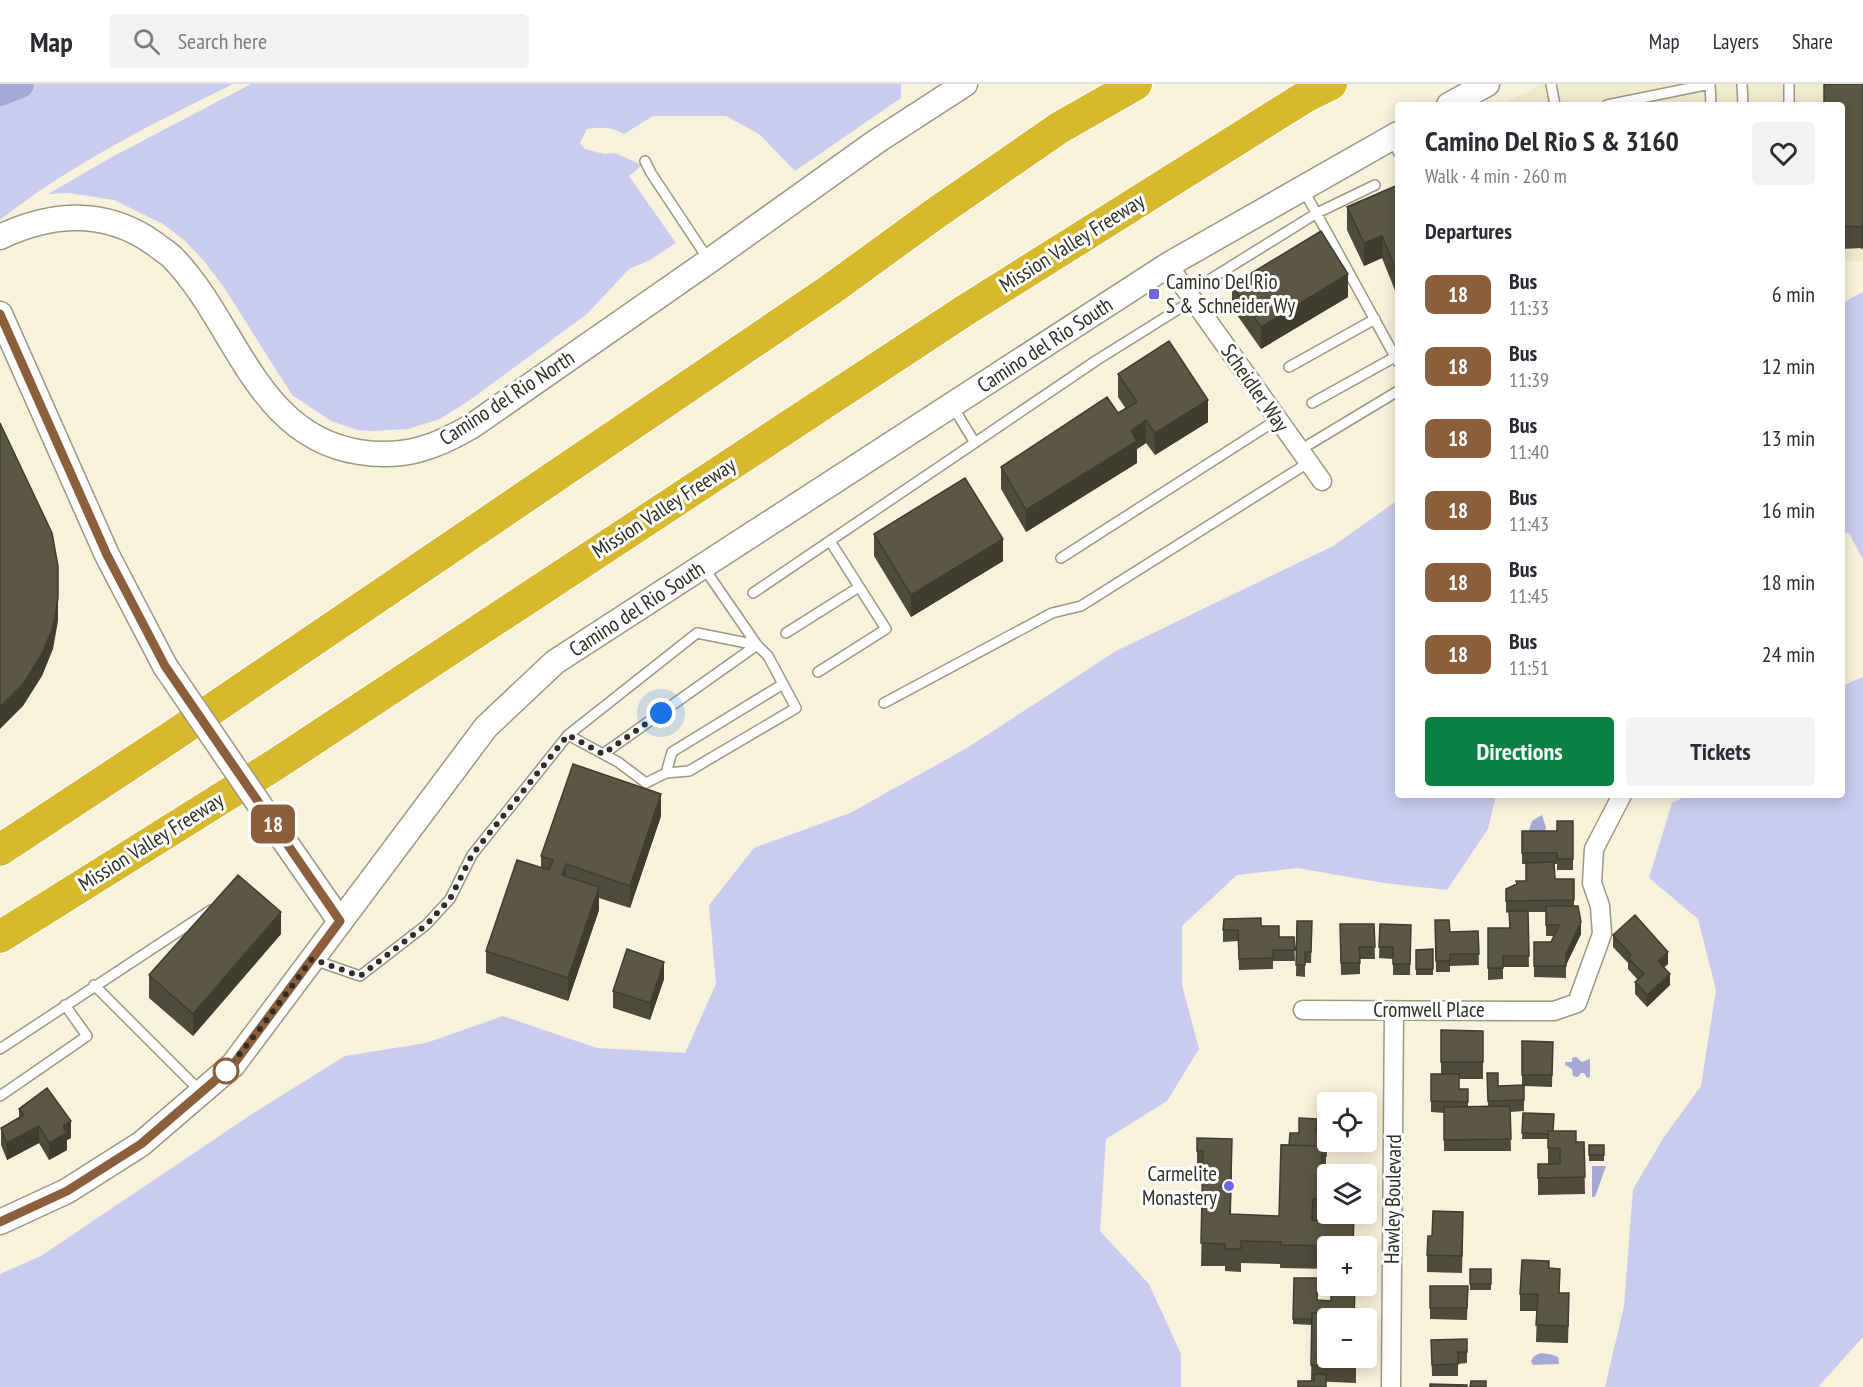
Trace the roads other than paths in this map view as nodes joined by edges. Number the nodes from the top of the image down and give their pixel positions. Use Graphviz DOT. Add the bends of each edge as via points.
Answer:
graph roads {
  1 [pos="965,84"];
  2 [pos="1136,84"];
  3 [pos="1331,84"];
  4 [pos="1487,84"];
  5 [pos="1551,84"];
  6 [pos="1742,84"];
  7 [pos="1789,84"];
  8 [pos="1454,102"];
  9 [pos="1554,102"];
  10 [pos="1622,102"];
  11 [pos="1711,102"];
  12 [pos="1743,102"];
  13 [pos="1789,102"];
  14 [pos="1395,142"];
  15 [pos="645,160"];
  16 [pos="1376,185"];
  17 [pos="1304,189"];
  18 [pos="1317,213"];
  19 [pos="0,237"];
  20 [pos="709,261"];
  21 [pos="1168,265"];
  22 [pos="1191,296"];
  23 [pos="0,314"];
  24 [pos="1375,319"];
  25 [pos="1395,352"];
  26 [pos="1395,355"];
  27 [pos="1289,367"];
  28 [pos="1395,393"];
  29 [pos="1312,403"];
  30 [pos="952,405"];
  31 [pos="1278,419"];
  32 [pos="975,443"];
  33 [pos="1304,456"];
  34 [pos="1322,481"];
  35 [pos="830,541"];
  36 [pos="1061,558"];
  37 [pos="702,566"];
  38 [pos="859,587"];
  39 [pos="753,593"];
  40 [pos="786,633"];
  41 [pos="757,645"];
  42 [pos="818,672"];
  43 [pos="783,684"];
  44 [pos="885,704"];
  45 [pos="568,735"];
  46 [pos="603,754"];
  47 [pos="666,773"];
  48 [pos="1620,798"];
  49 [pos="0,850"];
  50 [pos="222,903"];
  51 [pos="340,921"];
  52 [pos="0,937"];
  53 [pos="312,959"];
  54 [pos="94,985"];
  55 [pos="65,1005"];
  56 [pos="1303,1010"];
  57 [pos="1394,1011"];
  58 [pos="0,1049"];
  59 [pos="201,1092"];
  60 [pos="0,1096"];
  61 [pos="0,1222"];
  62 [pos="1391,1387"];
  1 -- 20 [label="street, Camino del Rio North" via="877,141"];
  2 -- 49 [label="highway" via="1059,128 810,303"];
  3 -- 52 [label="highway, Mission Valley Freeway" via="964,311 273,766"];
  4 -- 8 [label="street"];
  5 -- 9 [label="lane"];
  6 -- 12 [label="lane"];
  7 -- 13 [label="lane"];
  10 -- 11 [label="lane" via="1710,84"];
  14 -- 17 [label="street, Camino del Rio South"];
  15 -- 20 [label="lane"];
  16 -- 18 [label="lane"];
  17 -- 18 [label="lane"];
  17 -- 21 [label="street, Camino del Rio South"];
  18 -- 22 [label="lane"];
  18 -- 24 [label="lane"];
  19 -- 20 [label="street, Camino del Rio North" via="30,224 97,218 145,237 172,257 262,389 287,417 332,445 392,455 448,440 472,426"];
  21 -- 22 [label="street, Scheidler Way"];
  21 -- 30 [label="street, Camino del Rio South"];
  22 -- 31 [label="street, Scheidler Way"];
  22 -- 32 [label="lane"];
  23 -- 51 [label="street, bridge" via="107,555 165,666"];
  24 -- 25 [label="lane"];
  24 -- 27 [label="lane"];
  26 -- 29 [label="lane"];
  28 -- 33 [label="lane"];
  30 -- 32 [label="lane"];
  30 -- 37 [label="street, Camino del Rio South"];
  31 -- 33 [label="street, Scheidler Way"];
  31 -- 36 [label="lane"];
  32 -- 35 [label="lane"];
  33 -- 34 [label="street, Scheidler Way"];
  33 -- 44 [label="lane" via="1081,606 1052,613"];
  35 -- 38 [label="lane"];
  35 -- 39 [label="lane"];
  37 -- 41 [label="lane"];
  37 -- 51 [label="street, Camino del Rio South" via="555,662 486,727"];
  38 -- 40 [label="lane"];
  38 -- 42 [label="lane" via="886,629"];
  41 -- 43 [label="lane" via="768,656"];
  41 -- 45 [label="lane" via="698,633"];
  41 -- 46 [label="lane"];
  43 -- 47 [label="lane" via="672,752"];
  43 -- 47 [label="lane" via="796,708 689,771"];
  45 -- 46 [label="lane"];
  45 -- 53 [label="lane" via="472,855 450,899 426,925 360,976"];
  46 -- 47 [label="lane" via="646,783"];
  48 -- 57 [label="street, Cromwell Place" via="1594,849 1592,883 1600,906 1602,934 1577,1003 1554,1011"];
  50 -- 54 [label="lane"];
  51 -- 53 [label="street, Camino del Rio South"];
  53 -- 59 [label="street, Camino del Rio South" via="233,1065"];
  54 -- 55 [label="lane"];
  54 -- 59 [label="lane"];
  55 -- 58 [label="lane"];
  55 -- 60 [label="lane" via="87,1036"];
  56 -- 57 [label="street, Cromwell Place"];
  57 -- 62 [label="street, Hawley Boulevard"];
  59 -- 61 [label="street, Camino del Rio South" via="134,1149 67,1191"];
}
